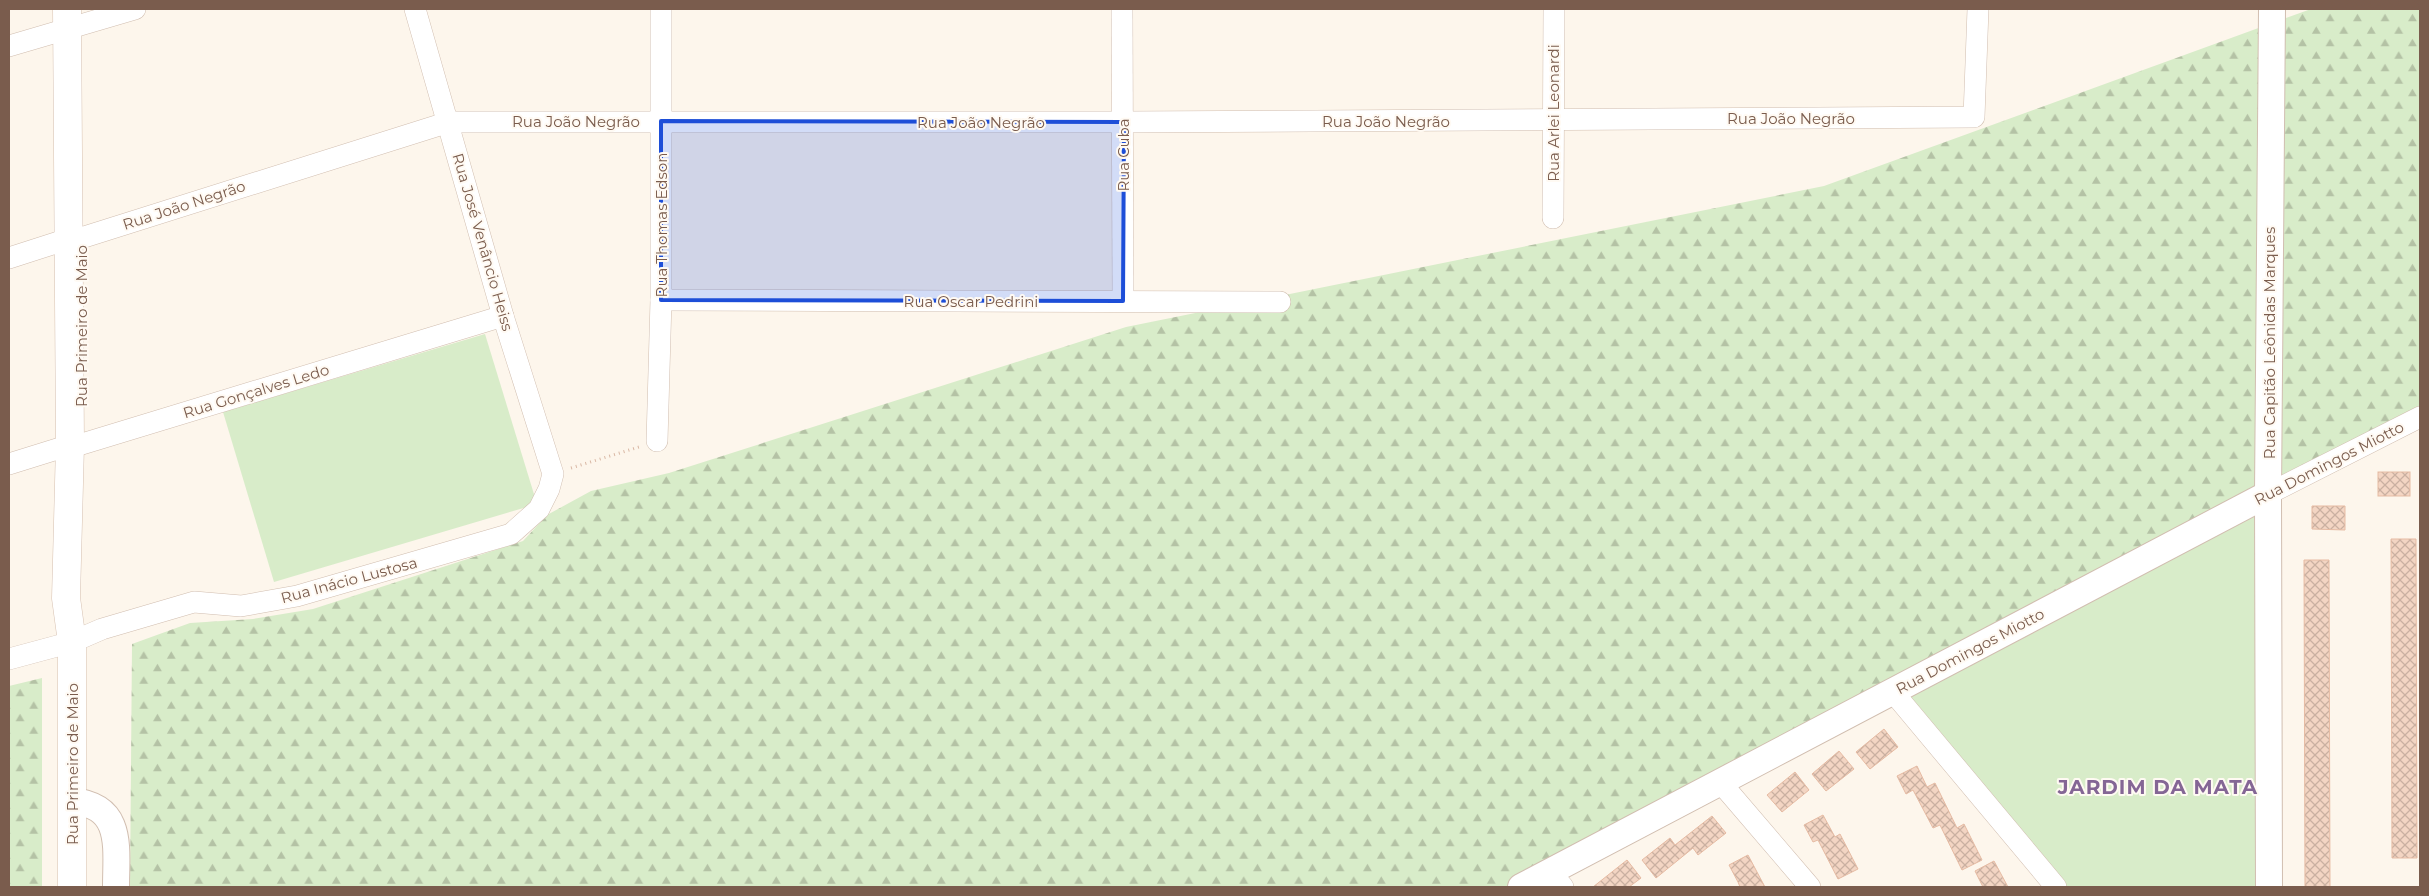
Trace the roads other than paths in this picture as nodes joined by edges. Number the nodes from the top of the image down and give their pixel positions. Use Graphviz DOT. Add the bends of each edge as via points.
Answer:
graph roads {
  1 [pos="135,9"];
  2 [pos="415,9"];
  3 [pos="661,9"];
  4 [pos="1122,9"];
  5 [pos="1554,9"];
  6 [pos="1978,9"];
  7 [pos="2272,9"];
  8 [pos="74,18"];
  9 [pos="9,46"];
  10 [pos="1553,120"];
  11 [pos="661,121"];
  12 [pos="449,122"];
  13 [pos="1124,122"];
  14 [pos="1553,218"];
  15 [pos="75,239"];
  16 [pos="9,258"];
  17 [pos="661,300"];
  18 [pos="1122,301"];
  19 [pos="1280,302"];
  20 [pos="503,316"];
  21 [pos="2420,417"];
  22 [pos="656,441"];
  23 [pos="76,445"];
  24 [pos="9,464"];
  25 [pos="553,474"];
  26 [pos="2268,494"];
  27 [pos="72,642"];
  28 [pos="9,659"];
  29 [pos="1894,692"];
  30 [pos="1721,783"];
  31 [pos="72,801"];
  32 [pos="1557,880"];
  33 [pos="72,887"];
  34 [pos="116,887"];
  35 [pos="1521,887"];
  36 [pos="1810,887"];
  37 [pos="2056,887"];
  38 [pos="2269,887"];
  1 -- 8 [label="street"];
  2 -- 12 [label="street, Rua José Venâncio Heiss"];
  3 -- 11 [label="street, Rua Thomas Edson"];
  4 -- 13 [label="street, Rua Cuba"];
  5 -- 10 [label="street, Rua Arlei Leonardi"];
  6 -- 10 [label="street, Rua João Negrão" via="1974,117"];
  7 -- 26 [label="street, Rua Capitão Leônidas Marques"];
  8 -- 9 [label="street"];
  8 -- 15 [label="main road, Rua Primeiro de Maio"];
  10 -- 13 [label="street, Rua João Negrão"];
  10 -- 14 [label="street, Rua Arlei Leonardi"];
  11 -- 12 [label="street, Rua João Negrão"];
  11 -- 13 [label="street, Rua João Negrão"];
  11 -- 17 [label="street, Rua Thomas Edson"];
  12 -- 15 [label="street, Rua João Negrão"];
  12 -- 20 [label="street, Rua José Venâncio Heiss"];
  13 -- 18 [label="street, Rua Cuba"];
  15 -- 16 [label="street, Rua João Negrão"];
  15 -- 23 [label="main road, Rua Primeiro de Maio"];
  17 -- 18 [label="street, Rua Oscar Pedrini"];
  17 -- 22 [label="street, Rua Thomas Edson"];
  18 -- 19 [label="street, Rua Oscar Pedrini"];
  20 -- 23 [label="street, Rua Gonçalves Ledo"];
  20 -- 25 [label="street, Rua José Venâncio Heiss"];
  21 -- 26 [label="street, Rua Domingos Miotto"];
  23 -- 24 [label="street, Rua Gonçalves Ledo"];
  23 -- 27 [label="main road, Rua Primeiro de Maio" via="80,601"];
  25 -- 27 [label="street, Rua Inácio Lustosa" via="539,509 511,534 297,596 241,606 194,602 102,629"];
  26 -- 29 [label="street, Rua Domingos Miotto"];
  26 -- 38 [label="street, Rua Capitão Leônidas Marques"];
  27 -- 28 [label="street, Rua Inácio Lustosa"];
  27 -- 31 [label="main road, Rua Primeiro de Maio"];
  29 -- 30 [label="street, Rua Domingos Miotto"];
  29 -- 37 [label="street"];
  30 -- 32 [label="street, Rua Domingos Miotto"];
  30 -- 36 [label="street"];
  31 -- 33 [label="main road, Rua Primeiro de Maio"];
  31 -- 34 [label="street" via="89,803 110,820 116,839"];
  32 -- 35 [label="street, Rua Domingos Miotto"];
}
